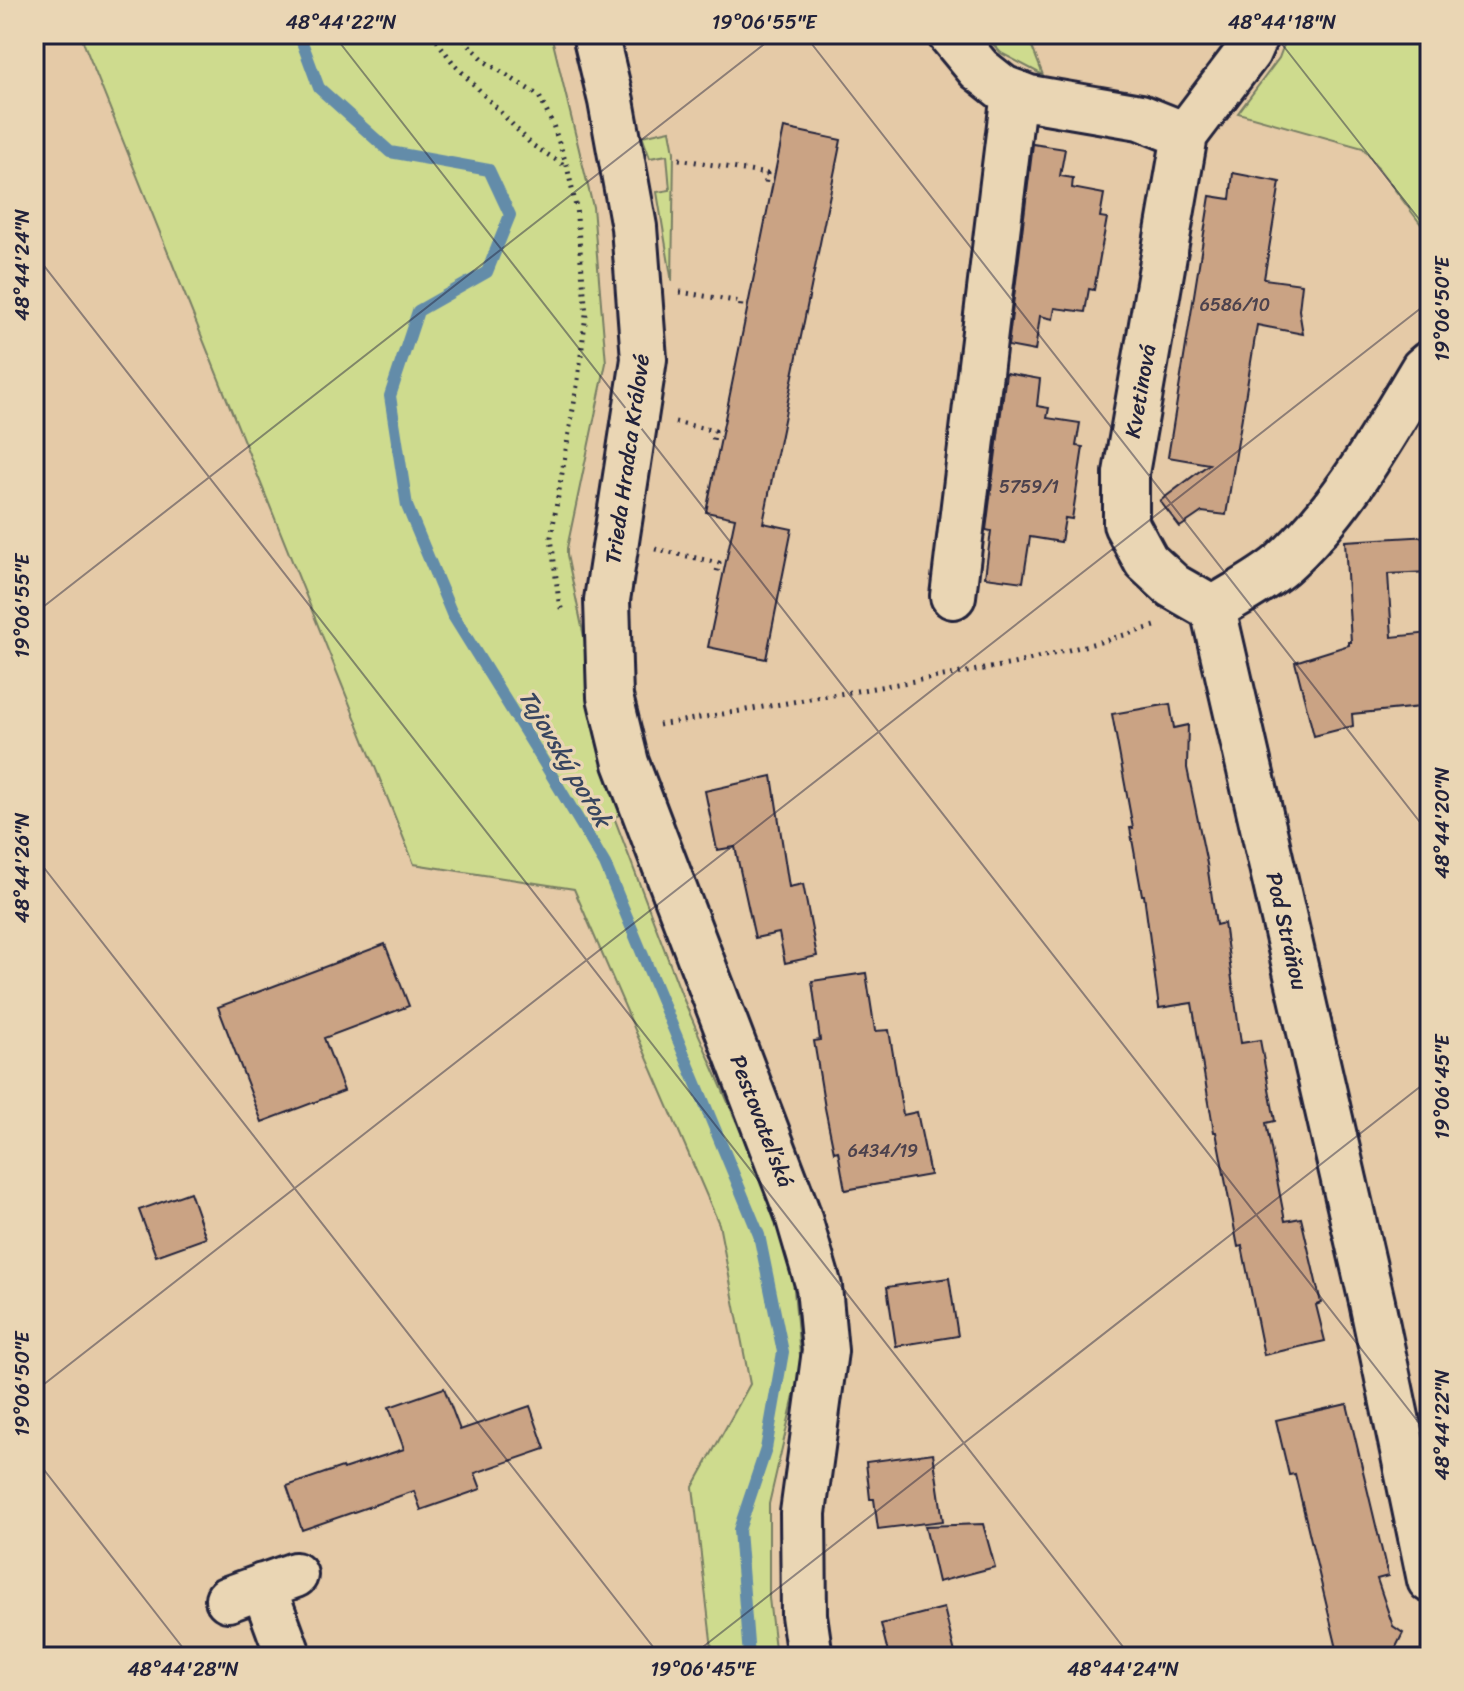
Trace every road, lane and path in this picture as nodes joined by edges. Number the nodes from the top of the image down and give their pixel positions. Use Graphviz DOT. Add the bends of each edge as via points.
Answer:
graph roads {
  1 [pos="432,34"];
  2 [pos="595,34"];
  3 [pos="950,34"];
  4 [pos="1256,34"];
  5 [pos="1014,92"];
  6 [pos="1185,135"];
  7 [pos="679,159"];
  8 [pos="567,166"];
  9 [pos="765,186"];
  10 [pos="677,291"];
  11 [pos="740,312"];
  12 [pos="1430,363"];
  13 [pos="664,420"];
  14 [pos="713,441"];
  15 [pos="645,546"];
  16 [pos="716,576"];
  17 [pos="953,596"];
  18 [pos="607,600"];
  19 [pos="1213,609"];
  20 [pos="654,726"];
  21 [pos="1430,1580"];
  22 [pos="262,1587"];
  23 [pos="289,1657"];
  24 [pos="810,1657"];
  1 -- 8 [label="path" via="532,145"];
  2 -- 18 [label="street, Trieda Hradca Králové" via="634,227 644,359"];
  3 -- 5 [label="street" via="979,69"];
  4 -- 6 [label="street, Kvetinová"];
  5 -- 6 [label="street" via="1140,117"];
  5 -- 17 [label="street"];
  6 -- 19 [label="street, Kvetinová" via="1126,473 1126,524 1146,561 1173,586"];
  7 -- 9 [label="path" via="767,174"];
  10 -- 11 [label="path" via="741,302"];
  12 -- 19 [label="street" via="1321,524 1279,567"];
  13 -- 14 [label="path" via="715,431"];
  15 -- 16 [label="path" via="719,563"];
  18 -- 24 [label="street, Pestovateľská" via="610,697 626,763 797,1212 819,1287 825,1351 803,1513"];
  19 -- 20 [label="path" via="1013,664"];
  19 -- 21 [label="street, Pod Stráňou" via="1372,1302"];
  22 -- 23 [label="street"];
}
